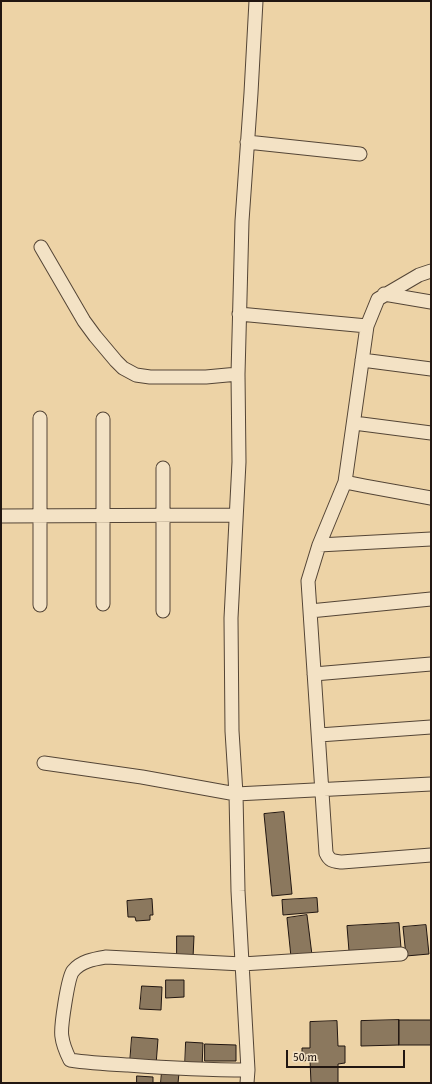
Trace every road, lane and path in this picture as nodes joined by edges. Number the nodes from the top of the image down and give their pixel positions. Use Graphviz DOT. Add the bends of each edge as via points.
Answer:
graph roads {
  1 [pos="256,1"];
  2 [pos="247,142"];
  3 [pos="360,154"];
  4 [pos="40,247"];
  5 [pos="431,271"];
  6 [pos="384,294"];
  7 [pos="431,302"];
  8 [pos="239,314"];
  9 [pos="367,326"];
  10 [pos="362,360"];
  11 [pos="431,369"];
  12 [pos="238,374"];
  13 [pos="40,418"];
  14 [pos="103,419"];
  15 [pos="354,423"];
  16 [pos="431,433"];
  17 [pos="163,468"];
  18 [pos="346,482"];
  19 [pos="431,498"];
  20 [pos="236,515"];
  21 [pos="1,516"];
  22 [pos="40,516"];
  23 [pos="103,516"];
  24 [pos="163,516"];
  25 [pos="431,539"];
  26 [pos="319,545"];
  27 [pos="431,599"];
  28 [pos="103,604"];
  29 [pos="40,605"];
  30 [pos="163,610"];
  31 [pos="310,611"];
  32 [pos="431,664"];
  33 [pos="314,674"];
  34 [pos="431,727"];
  35 [pos="318,735"];
  36 [pos="44,763"];
  37 [pos="431,784"];
  38 [pos="322,789"];
  39 [pos="236,794"];
  40 [pos="431,855"];
  41 [pos="401,954"];
  42 [pos="242,964"];
  43 [pos="248,1070"];
  44 [pos="247,1083"];
  1 -- 2 [label="street"];
  2 -- 3 [label="street"];
  2 -- 8 [label="street"];
  4 -- 12 [label="street" via="84,321 123,368 136,375 150,378"];
  5 -- 6 [label="street"];
  6 -- 7 [label="street"];
  6 -- 9 [label="street" via="378,299"];
  8 -- 9 [label="street"];
  8 -- 12 [label="street"];
  9 -- 10 [label="street"];
  10 -- 11 [label="street"];
  10 -- 15 [label="street"];
  12 -- 20 [label="street" via="239,462"];
  13 -- 22 [label="street"];
  14 -- 23 [label="street"];
  15 -- 16 [label="street"];
  15 -- 18 [label="street"];
  17 -- 24 [label="street"];
  18 -- 19 [label="street"];
  18 -- 26 [label="street"];
  20 -- 24 [label="street"];
  20 -- 39 [label="street" via="231,618 232,731"];
  21 -- 22 [label="street"];
  22 -- 23 [label="street"];
  22 -- 29 [label="street"];
  23 -- 24 [label="street"];
  23 -- 28 [label="street"];
  24 -- 30 [label="street"];
  25 -- 26 [label="street"];
  26 -- 31 [label="street" via="308,581"];
  27 -- 31 [label="street"];
  31 -- 33 [label="street"];
  32 -- 33 [label="street"];
  33 -- 35 [label="street"];
  34 -- 35 [label="street"];
  35 -- 38 [label="street"];
  36 -- 39 [label="street"];
  37 -- 38 [label="street"];
  38 -- 39 [label="street"];
  38 -- 40 [label="street" via="328,858 342,862"];
  39 -- 42 [label="street"];
  41 -- 42 [label="street"];
  42 -- 43 [label="street"];
  42 -- 43 [label="street" via="106,957 92,959 80,964 72,972 67,985 61,1035 70,1060 158,1068"];
  43 -- 44 [label="street"];
}
